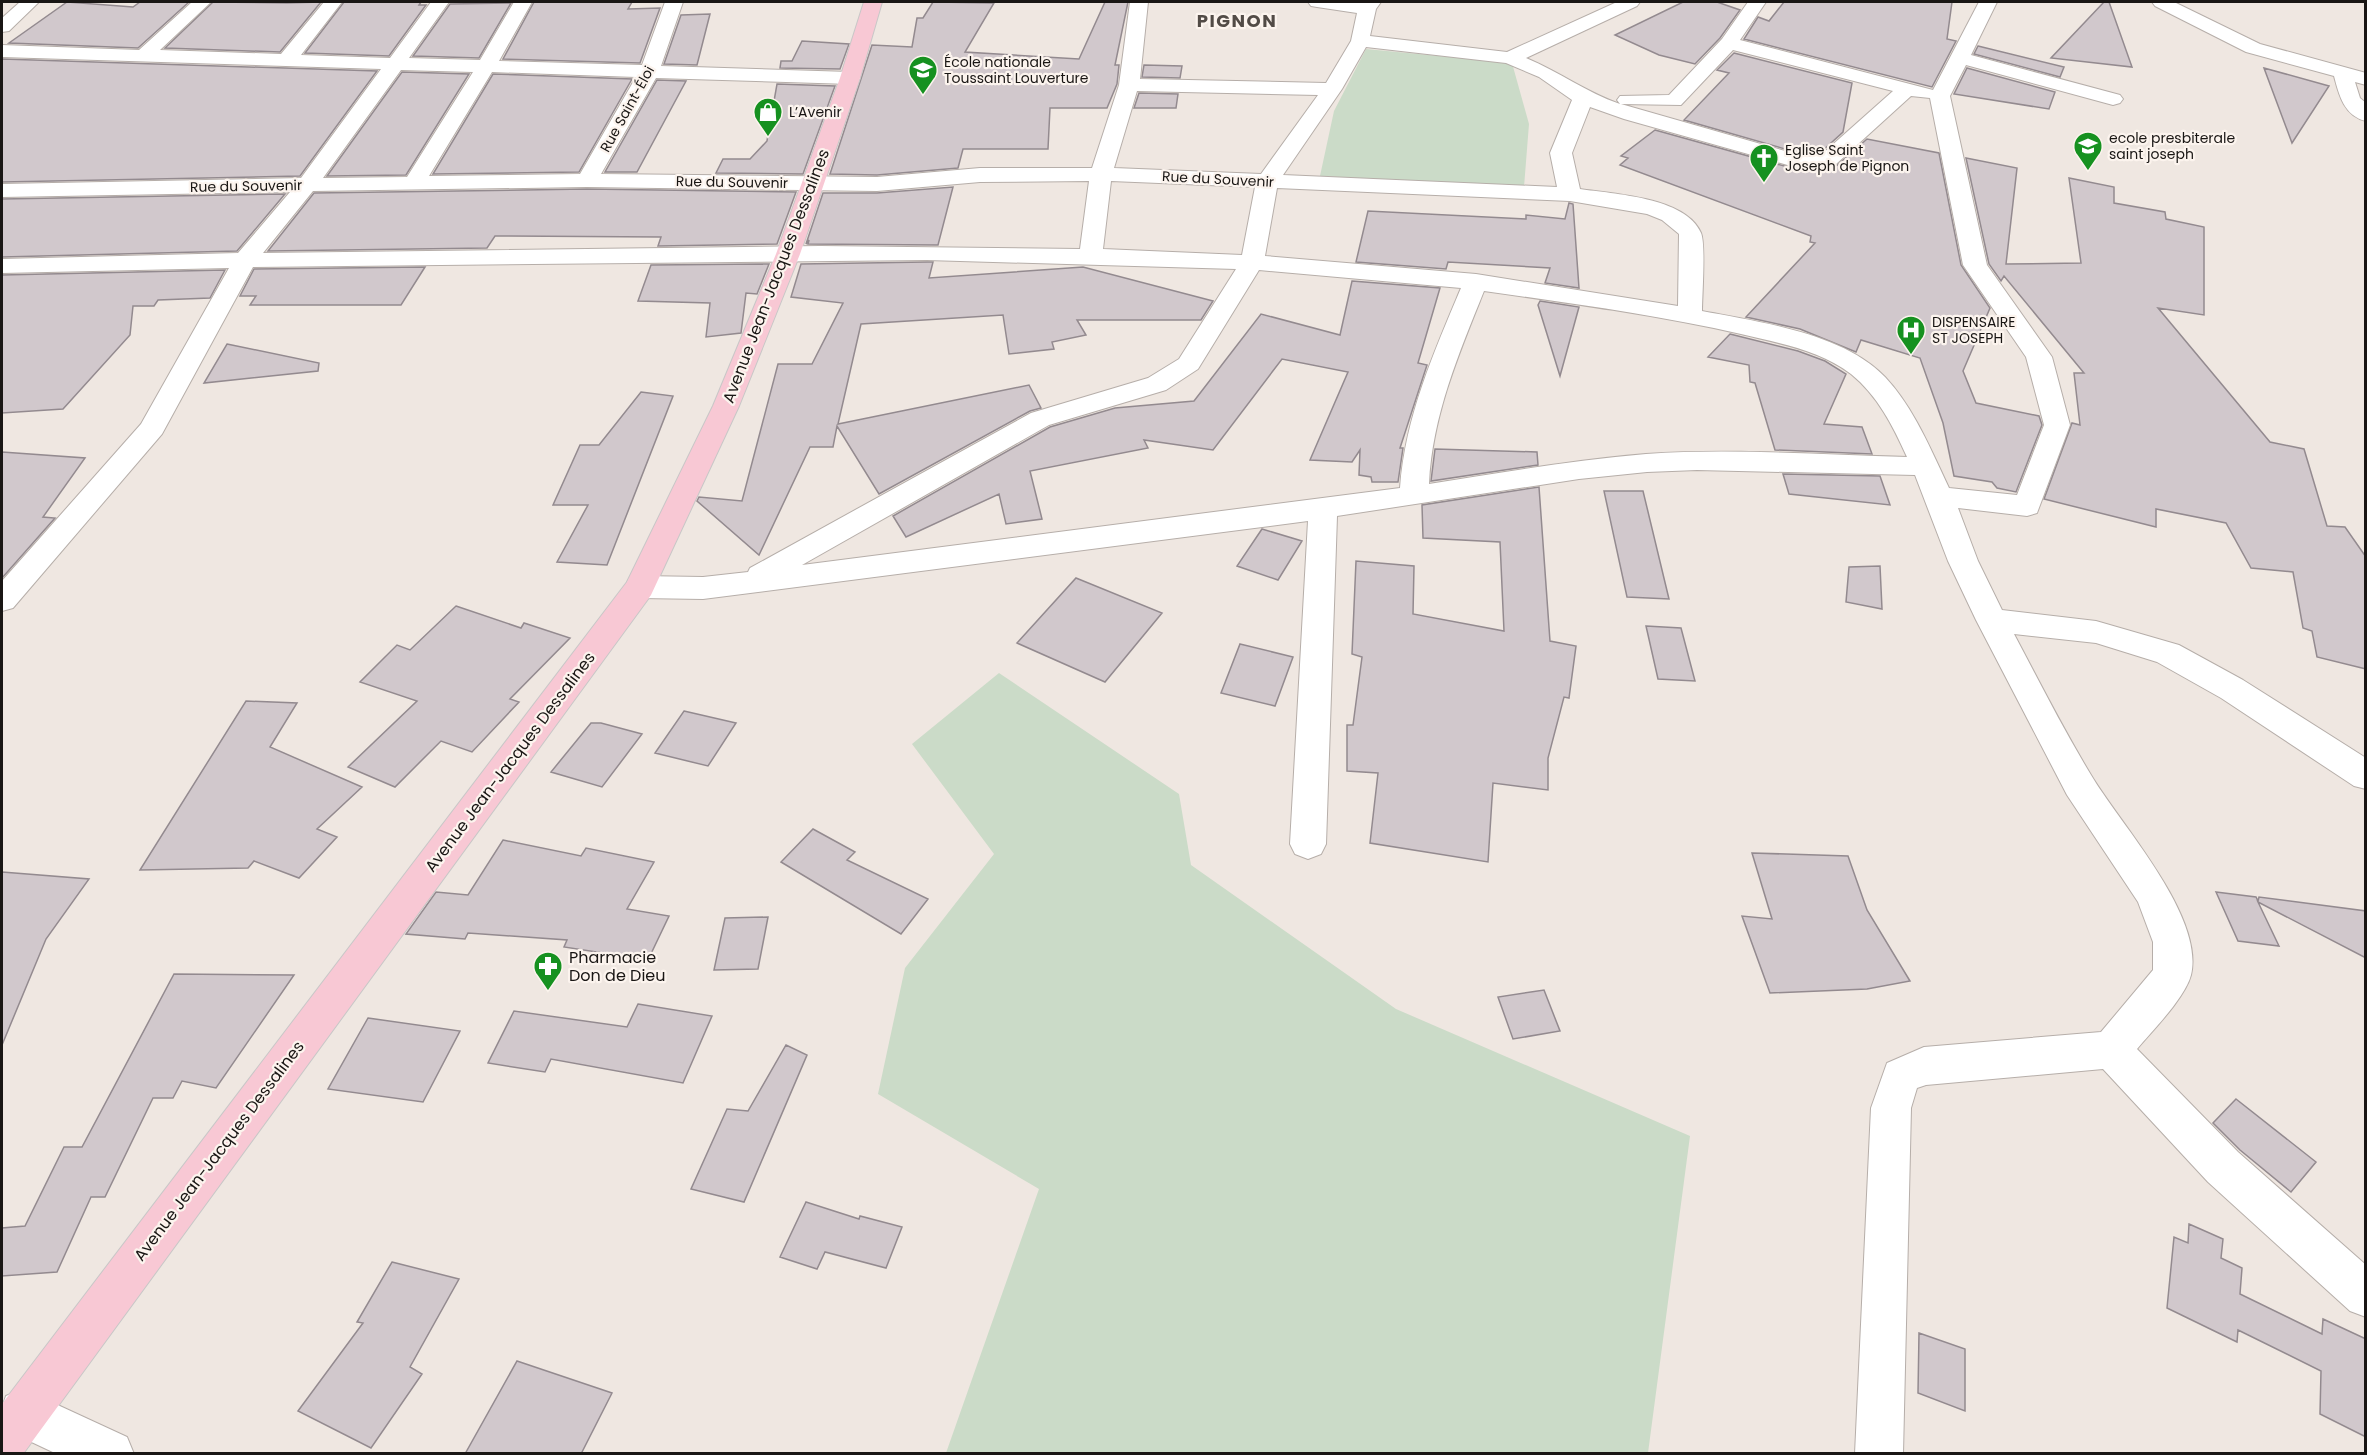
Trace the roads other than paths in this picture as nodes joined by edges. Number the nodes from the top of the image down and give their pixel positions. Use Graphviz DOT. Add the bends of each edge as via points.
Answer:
graph roads {
  1 [pos="30,2"];
  2 [pos="202,2"];
  3 [pos="333,2"];
  4 [pos="441,2"];
  5 [pos="523,2"];
  6 [pos="674,2"];
  7 [pos="873,2"];
  8 [pos="1139,2"];
  9 [pos="1317,2"];
  10 [pos="1631,2"];
  11 [pos="1757,2"];
  12 [pos="1988,2"];
  13 [pos="2161,2"];
  14 [pos="1370,5"];
  15 [pos="2,27"];
  16 [pos="1360,41"];
  17 [pos="1729,43"];
  18 [pos="2,51"];
  19 [pos="144,56"];
  20 [pos="1958,57"];
  21 [pos="1510,58"];
  22 [pos="286,62"];
  23 [pos="395,64"];
  24 [pos="486,67"];
  25 [pos="649,72"];
  26 [pos="2343,74"];
  27 [pos="850,78"];
  28 [pos="2366,79"];
  29 [pos="1129,85"];
  30 [pos="1908,88"];
  31 [pos="1332,89"];
  32 [pos="1940,96"];
  33 [pos="1583,98"];
  34 [pos="2113,99"];
  35 [pos="2366,115"];
  36 [pos="1101,174"];
  37 [pos="587,180"];
  38 [pos="1266,182"];
  39 [pos="414,183"];
  40 [pos="811,183"];
  41 [pos="306,185"];
  42 [pos="2,190"];
  43 [pos="1570,194"];
  44 [pos="788,254"];
  45 [pos="1092,255"];
  46 [pos="246,259"];
  47 [pos="1252,262"];
  48 [pos="2,266"];
  49 [pos="1476,281"];
  50 [pos="1690,315"];
  51 [pos="1925,466"];
  52 [pos="1414,496"];
  53 [pos="1939,496"];
  54 [pos="1323,509"];
  55 [pos="746,583"];
  56 [pos="640,587"];
  57 [pos="2,600"];
  58 [pos="1991,620"];
  59 [pos="2366,776"];
  60 [pos="1308,844"];
  61 [pos="2111,1050"];
  62 [pos="2366,1295"];
  63 [pos="12,1428"];
  64 [pos="110,1454"];
  65 [pos="1879,1454"];
  1 -- 15 [label="street"];
  2 -- 19 [label="street"];
  3 -- 22 [label="street"];
  4 -- 23 [label="street"];
  5 -- 24 [label="street"];
  6 -- 25 [label="street, Rue Saint-Éloi"];
  7 -- 27 [label="main road, Avenue Jean-Jacques Dessalines"];
  8 -- 29 [label="street"];
  9 -- 14 [label="street"];
  10 -- 21 [label="street"];
  11 -- 17 [label="street"];
  12 -- 20 [label="street"];
  13 -- 26 [label="street" via="2253,48"];
  14 -- 16 [label="street"];
  16 -- 21 [label="street"];
  16 -- 31 [label="street"];
  17 -- 30 [label="street"];
  17 -- 33 [label="street" via="1674,101"];
  18 -- 19 [label="street"];
  19 -- 22 [label="street"];
  20 -- 32 [label="street"];
  20 -- 34 [label="street"];
  21 -- 33 [label="street" via="1546,73"];
  22 -- 23 [label="street"];
  23 -- 24 [label="street"];
  23 -- 41 [label="street"];
  24 -- 25 [label="street"];
  24 -- 39 [label="street"];
  25 -- 27 [label="street"];
  25 -- 37 [label="street, Rue Saint-Éloi"];
  26 -- 28 [label="street"];
  26 -- 35 [label="street" via="2350,100"];
  27 -- 40 [label="main road, Avenue Jean-Jacques Dessalines"];
  29 -- 31 [label="street"];
  29 -- 36 [label="street"];
  30 -- 32 [label="street"];
  30 -- 33 [label="street" via="1827,160 1806,163"];
  31 -- 38 [label="street"];
  32 -- 53 [label="street" via="1975,265 2039,357 2057,425 2027,506"];
  33 -- 43 [label="street" via="1561,153"];
  36 -- 38 [label="street, Rue du Souvenir"];
  36 -- 40 [label="street, Rue du Souvenir" via="980,175 877,184"];
  36 -- 45 [label="street"];
  37 -- 39 [label="street, Rue du Souvenir"];
  37 -- 40 [label="street, Rue du Souvenir"];
  38 -- 43 [label="street, Rue du Souvenir"];
  38 -- 47 [label="street"];
  39 -- 41 [label="street, Rue du Souvenir"];
  40 -- 44 [label="main road, Avenue Jean-Jacques Dessalines"];
  41 -- 42 [label="street, Rue du Souvenir"];
  41 -- 46 [label="street"];
  43 -- 50 [label="street, Rue du Souvenir" via="1651,208 1685,223 1690,234"];
  44 -- 45 [label="street"];
  44 -- 46 [label="street"];
  44 -- 56 [label="main road, Avenue Jean-Jacques Dessalines" via="726,406"];
  45 -- 47 [label="street"];
  46 -- 48 [label="street"];
  46 -- 57 [label="street" via="152,428"];
  47 -- 49 [label="street"];
  47 -- 55 [label="street" via="1189,364 1157,384 1040,419"];
  49 -- 50 [label="street"];
  49 -- 52 [label="street" via="1429,405 1414,467"];
  50 -- 51 [label="street" via="1796,340 1841,356 1868,373 1889,398"];
  51 -- 52 [label="street" via="1647,462"];
  51 -- 53 [label="street"];
  52 -- 54 [label="street"];
  53 -- 58 [label="street" via="1963,561"];
  54 -- 55 [label="street"];
  54 -- 60 [label="street"];
  55 -- 56 [label="street" via="703,588"];
  56 -- 63 [label="main road, Avenue Jean-Jacques Dessalines"];
  58 -- 59 [label="street" via="2096,632 2168,653 2232,688"];
  58 -- 61 [label="street" via="2079,785 2153,895 2172,942 2172,975"];
  61 -- 62 [label="street" via="2223,1167"];
  61 -- 65 [label="street" via="1924,1066 1900,1076 1891,1108"];
  63 -- 64 [label="street"];
}
